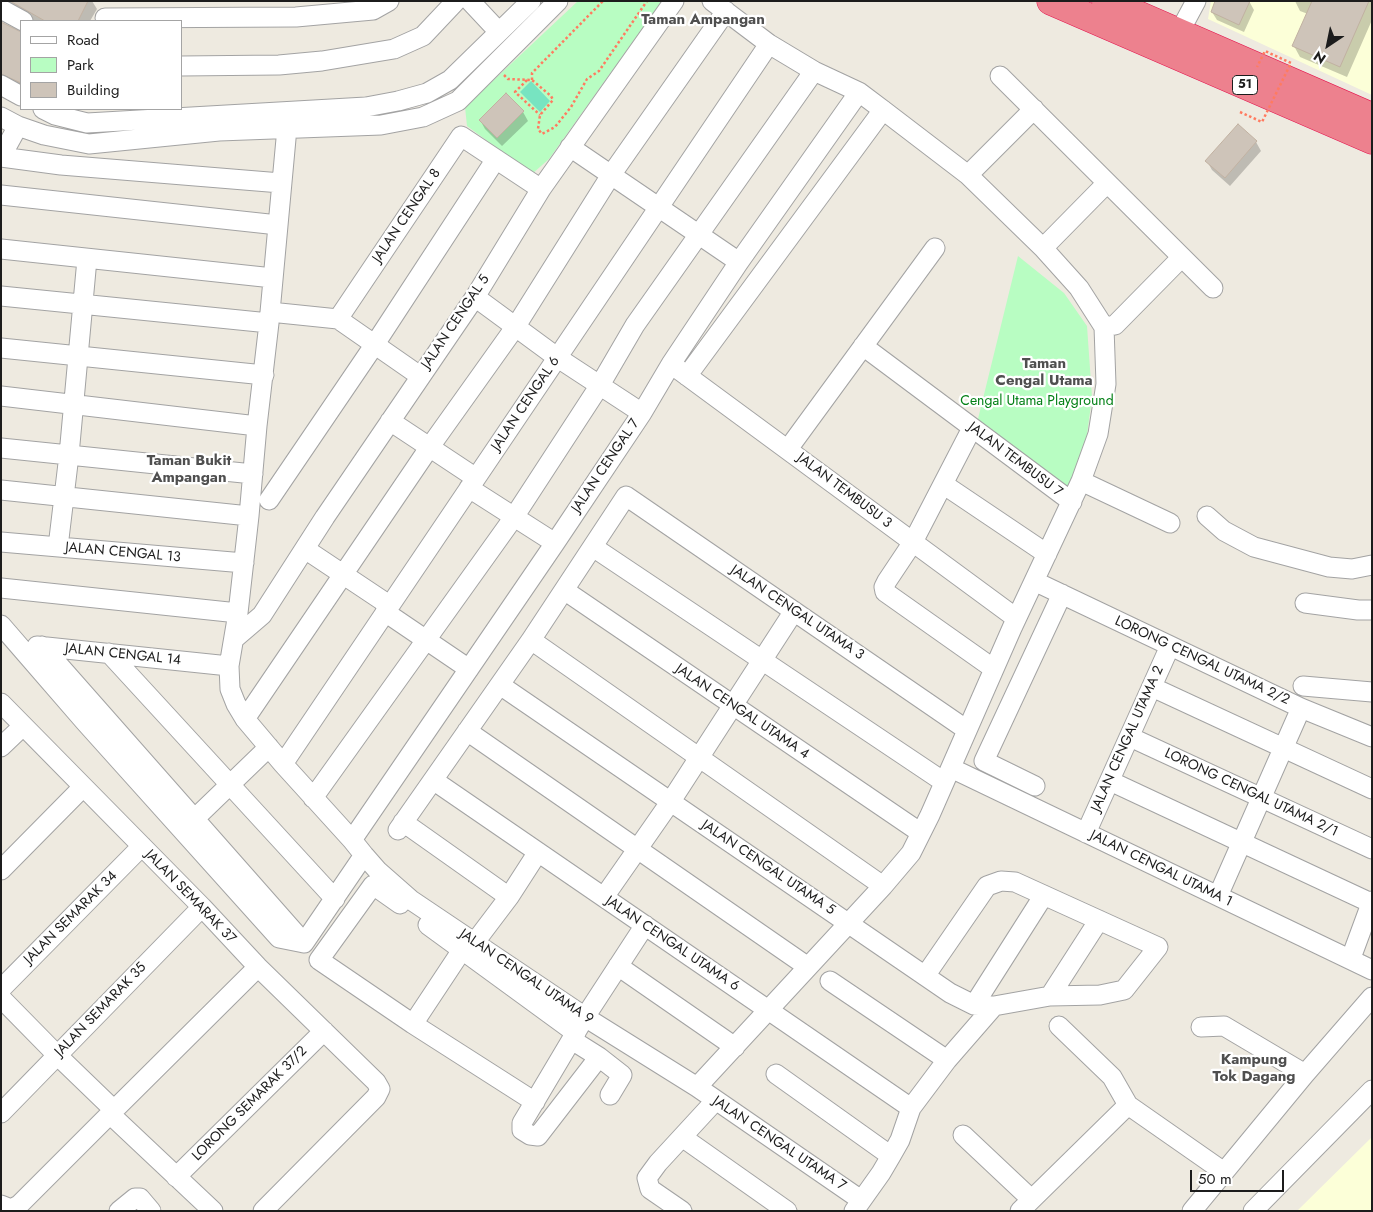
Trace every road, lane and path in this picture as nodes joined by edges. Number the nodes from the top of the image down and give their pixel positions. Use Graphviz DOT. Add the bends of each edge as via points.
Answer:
graph roads {
  1 [pos="390,1"];
  2 [pos="456,1"];
  3 [pos="470,1"];
  4 [pos="531,1"];
  5 [pos="558,1"];
  6 [pos="603,1"];
  7 [pos="647,1"];
  8 [pos="674,1"];
  9 [pos="1051,1"];
  10 [pos="1106,1"];
  11 [pos="1196,1"];
  12 [pos="719,6"];
  13 [pos="1,9"];
  14 [pos="107,13"];
  15 [pos="21,20"];
  16 [pos="499,32"];
  17 [pos="1174,42"];
  18 [pos="769,44"];
  19 [pos="495,64"];
  20 [pos="182,66"];
  21 [pos="1257,67"];
  22 [pos="814,71"];
  23 [pos="1000,76"];
  24 [pos="528,80"];
  25 [pos="532,80"];
  26 [pos="1,85"];
  27 [pos="859,92"];
  28 [pos="20,95"];
  29 [pos="1323,108"];
  30 [pos="1034,109"];
  31 [pos="883,110"];
  32 [pos="1372,110"];
  33 [pos="53,111"];
  34 [pos="1240,112"];
  35 [pos="540,115"];
  36 [pos="1,116"];
  37 [pos="1372,118"];
  38 [pos="18,126"];
  39 [pos="287,128"];
  40 [pos="44,135"];
  41 [pos="1372,140"];
  42 [pos="570,147"];
  43 [pos="1372,151"];
  44 [pos="1,157"];
  45 [pos="496,159"];
  46 [pos="612,175"];
  47 [pos="968,175"];
  48 [pos="1107,183"];
  49 [pos="281,184"];
  50 [pos="541,189"];
  51 [pos="1,195"];
  52 [pos="658,206"];
  53 [pos="278,225"];
  54 [pos="698,235"];
  55 [pos="935,248"];
  56 [pos="1043,248"];
  57 [pos="1,249"];
  58 [pos="1182,257"];
  59 [pos="87,259"];
  60 [pos="739,262"];
  61 [pos="273,278"];
  62 [pos="1213,288"];
  63 [pos="1,296"];
  64 [pos="474,297"];
  65 [pos="82,304"];
  66 [pos="269,318"];
  67 [pos="338,319"];
  68 [pos="516,326"];
  69 [pos="1104,327"];
  70 [pos="375,344"];
  71 [pos="863,346"];
  72 [pos="1,348"];
  73 [pos="77,356"];
  74 [pos="558,358"];
  75 [pos="671,364"];
  76 [pos="264,375"];
  77 [pos="420,376"];
  78 [pos="687,376"];
  79 [pos="600,385"];
  80 [pos="1,396"];
  81 [pos="74,406"];
  82 [pos="642,413"];
  83 [pos="390,421"];
  84 [pos="257,426"];
  85 [pos="972,428"];
  86 [pos="1,448"];
  87 [pos="430,448"];
  88 [pos="788,449"];
  89 [pos="69,455"];
  90 [pos="253,474"];
  91 [pos="1081,482"];
  92 [pos="472,483"];
  93 [pos="943,484"];
  94 [pos="1,490"];
  95 [pos="63,496"];
  96 [pos="269,500"];
  97 [pos="1072,502"];
  98 [pos="250,516"];
  99 [pos="1207,516"];
  100 [pos="514,517"];
  101 [pos="1170,523"];
  102 [pos="1,542"];
  103 [pos="912,542"];
  104 [pos="555,543"];
  105 [pos="58,547"];
  106 [pos="593,547"];
  107 [pos="305,549"];
  108 [pos="1047,554"];
  109 [pos="244,563"];
  110 [pos="1372,565"];
  111 [pos="344,575"];
  112 [pos="1034,581"];
  113 [pos="1,588"];
  114 [pos="564,590"];
  115 [pos="1062,594"];
  116 [pos="1305,603"];
  117 [pos="387,608"];
  118 [pos="1372,610"];
  119 [pos="794,611"];
  120 [pos="238,614"];
  121 [pos="1016,618"];
  122 [pos="1,625"];
  123 [pos="234,639"];
  124 [pos="531,640"];
  125 [pos="426,641"];
  126 [pos="17,644"];
  127 [pos="42,646"];
  128 [pos="1170,646"];
  129 [pos="109,653"];
  130 [pos="763,661"];
  131 [pos="229,666"];
  132 [pos="469,669"];
  133 [pos="994,669"];
  134 [pos="500,685"];
  135 [pos="1303,686"];
  136 [pos="1152,687"];
  137 [pos="1372,692"];
  138 [pos="1,703"];
  139 [pos="734,706"];
  140 [pos="1301,708"];
  141 [pos="245,719"];
  142 [pos="23,726"];
  143 [pos="967,730"];
  144 [pos="468,731"];
  145 [pos="1130,737"];
  146 [pos="1372,737"];
  147 [pos="1,747"];
  148 [pos="269,747"];
  149 [pos="1283,749"];
  150 [pos="700,758"];
  151 [pos="283,764"];
  152 [pos="948,775"];
  153 [pos="433,780"];
  154 [pos="1110,781"];
  155 [pos="230,786"];
  156 [pos="1035,786"];
  157 [pos="83,787"];
  158 [pos="1372,789"];
  159 [pos="313,798"];
  160 [pos="1261,798"];
  161 [pos="671,801"];
  162 [pos="188,825"];
  163 [pos="921,833"];
  164 [pos="1086,833"];
  165 [pos="352,840"];
  166 [pos="1241,844"];
  167 [pos="142,846"];
  168 [pos="638,849"];
  169 [pos="1372,849"];
  170 [pos="538,852"];
  171 [pos="364,856"];
  172 [pos="1,870"];
  173 [pos="883,886"];
  174 [pos="1044,895"];
  175 [pos="1218,896"];
  176 [pos="336,897"];
  177 [pos="509,897"];
  178 [pos="604,897"];
  179 [pos="1371,902"];
  180 [pos="202,907"];
  181 [pos="353,912"];
  182 [pos="1099,920"];
  183 [pos="849,923"];
  184 [pos="645,925"];
  185 [pos="469,946"];
  186 [pos="1352,958"];
  187 [pos="618,966"];
  188 [pos="258,967"];
  189 [pos="808,967"];
  190 [pos="1372,970"];
  191 [pos="925,976"];
  192 [pos="830,981"];
  193 [pos="1,989"];
  194 [pos="1050,996"];
  195 [pos="1372,997"];
  196 [pos="1,998"];
  197 [pos="974,1006"];
  198 [pos="994,1006"];
  199 [pos="769,1010"];
  200 [pos="413,1024"];
  201 [pos="1058,1026"];
  202 [pos="1201,1027"];
  203 [pos="578,1030"];
  204 [pos="324,1031"];
  205 [pos="735,1047"];
  206 [pos="57,1056"];
  207 [pos="599,1057"];
  208 [pos="947,1060"];
  209 [pos="776,1074"];
  210 [pos="1305,1074"];
  211 [pos="697,1087"];
  212 [pos="1372,1090"];
  213 [pos="610,1095"];
  214 [pos="716,1100"];
  215 [pos="535,1102"];
  216 [pos="1128,1105"];
  217 [pos="911,1108"];
  218 [pos="112,1112"];
  219 [pos="1,1113"];
  220 [pos="963,1135"];
  221 [pos="682,1137"];
  222 [pos="891,1156"];
  223 [pos="1224,1172"];
  224 [pos="176,1177"];
  225 [pos="1,1205"];
  226 [pos="858,1205"];
  227 [pos="1025,1205"];
  228 [pos="119,1211"];
  229 [pos="151,1211"];
  230 [pos="213,1211"];
  231 [pos="263,1211"];
  232 [pos="682,1211"];
  233 [pos="787,1211"];
  234 [pos="1192,1211"];
  235 [pos="1253,1211"];
  1 -- 14 [label="street" via="373,10 296,16"];
  2 -- 20 [label="street" via="423,36 394,49 279,65"];
  3 -- 16 [label="street"];
  4 -- 16 [label="street"];
  5 -- 19 [label="street"];
  6 -- 25 [label="path" via="532,73"];
  7 -- 35 [label="path" via="599,71 587,79 555,127 542,134 538,129"];
  8 -- 42 [label="street, JALAN CENGAL 5"];
  9 -- 17 [label="highway, 51"];
  10 -- 17 [label="highway, 51"];
  11 -- 17 [label="street"];
  12 -- 18 [label="street"];
  12 -- 46 [label="street"];
  13 -- 15 [label="street"];
  16 -- 33 [label="street" via="450,80 427,93 366,107 87,123"];
  17 -- 21 [label="highway, 51"];
  17 -- 29 [label="highway, 51"];
  18 -- 22 [label="street"];
  18 -- 52 [label="street, JALAN CENGAL 6"];
  19 -- 24 [label="path" via="508,79"];
  19 -- 39 [label="street" via="458,101 423,117 381,125"];
  21 -- 29 [label="highway, 51"];
  21 -- 34 [label="path, bridge" via="1265,51 1291,63 1262,122"];
  22 -- 27 [label="street"];
  22 -- 54 [label="street"];
  23 -- 30 [label="street"];
  24 -- 25 [label="path"];
  24 -- 35 [label="path" via="515,92"];
  25 -- 35 [label="path" via="553,100"];
  26 -- 28 [label="street"];
  27 -- 31 [label="street"];
  27 -- 60 [label="street, JALAN CENGAL 7"];
  29 -- 32 [label="street"];
  29 -- 37 [label="highway, 51"];
  29 -- 41 [label="highway, 51"];
  29 -- 43 [label="street"];
  30 -- 47 [label="street"];
  30 -- 48 [label="street"];
  31 -- 47 [label="street"];
  31 -- 78 [label="street"];
  33 -- 40 [label="street"];
  36 -- 38 [label="street"];
  38 -- 40 [label="street"];
  38 -- 44 [label="street"];
  39 -- 40 [label="street" via="88,144"];
  39 -- 49 [label="street, JALAN CENGAL UTAMA 9"];
  42 -- 46 [label="street"];
  42 -- 50 [label="street, JALAN CENGAL 5"];
  44 -- 49 [label="street"];
  45 -- 50 [label="street, JALAN CENGAL 8"];
  45 -- 67 [label="street, JALAN CENGAL 8" via="461,136"];
  45 -- 70 [label="street"];
  46 -- 52 [label="street"];
  46 -- 68 [label="street"];
  47 -- 56 [label="street"];
  48 -- 56 [label="street"];
  48 -- 58 [label="street"];
  49 -- 53 [label="street, JALAN CENGAL UTAMA 9"];
  50 -- 64 [label="street, JALAN CENGAL 5"];
  51 -- 53 [label="street"];
  52 -- 54 [label="street"];
  52 -- 74 [label="street, JALAN CENGAL 6"];
  53 -- 61 [label="street, JALAN CENGAL UTAMA 9"];
  54 -- 60 [label="street"];
  54 -- 79 [label="street" via="635,325"];
  55 -- 71 [label="street"];
  56 -- 69 [label="street" via="1079,288"];
  57 -- 59 [label="street"];
  58 -- 62 [label="street"];
  58 -- 69 [label="street" via="1115,324"];
  59 -- 61 [label="street"];
  59 -- 65 [label="street"];
  60 -- 75 [label="street, JALAN CENGAL 7"];
  61 -- 66 [label="street, JALAN CENGAL UTAMA 9"];
  63 -- 65 [label="street"];
  64 -- 68 [label="street"];
  64 -- 77 [label="street, JALAN CENGAL 5"];
  65 -- 66 [label="street"];
  65 -- 73 [label="street"];
  66 -- 67 [label="street"];
  66 -- 76 [label="street, JALAN CENGAL UTAMA 9"];
  67 -- 70 [label="street"];
  68 -- 74 [label="street"];
  68 -- 87 [label="street"];
  69 -- 91 [label="street" via="1106,384 1098,434"];
  70 -- 77 [label="street"];
  70 -- 96 [label="street"];
  71 -- 85 [label="street, JALAN TEMBUSU 7"];
  71 -- 88 [label="street"];
  72 -- 73 [label="street"];
  73 -- 76 [label="street"];
  73 -- 81 [label="street"];
  74 -- 79 [label="street"];
  74 -- 92 [label="street, JALAN CENGAL 6"];
  75 -- 78 [label="street, JALAN TEMBUSU 3"];
  75 -- 82 [label="street, JALAN CENGAL 7"];
  76 -- 84 [label="street, JALAN CENGAL UTAMA 9"];
  77 -- 83 [label="street, JALAN CENGAL 5"];
  78 -- 88 [label="street, JALAN TEMBUSU 3"];
  79 -- 82 [label="street"];
  79 -- 100 [label="street"];
  80 -- 81 [label="street"];
  81 -- 84 [label="street"];
  81 -- 89 [label="street"];
  82 -- 104 [label="street, JALAN CENGAL 7"];
  83 -- 87 [label="street"];
  83 -- 107 [label="street, JALAN CENGAL 5"];
  84 -- 90 [label="street, JALAN CENGAL UTAMA 9"];
  85 -- 93 [label="street"];
  85 -- 97 [label="street, JALAN TEMBUSU 7"];
  86 -- 89 [label="street"];
  87 -- 92 [label="street"];
  87 -- 111 [label="street"];
  88 -- 103 [label="street, JALAN TEMBUSU 3"];
  89 -- 90 [label="street"];
  89 -- 95 [label="street"];
  90 -- 98 [label="street, JALAN CENGAL UTAMA 9"];
  91 -- 97 [label="street"];
  91 -- 101 [label="street"];
  92 -- 100 [label="street"];
  92 -- 117 [label="street, JALAN CENGAL 6"];
  93 -- 103 [label="street"];
  93 -- 108 [label="street"];
  94 -- 95 [label="street"];
  95 -- 98 [label="street"];
  95 -- 105 [label="street"];
  97 -- 108 [label="street"];
  98 -- 109 [label="street, JALAN CENGAL UTAMA 9"];
  99 -- 110 [label="street" via="1224,531 1254,548 1330,567 1352,569"];
  100 -- 104 [label="street"];
  100 -- 125 [label="street"];
  102 -- 105 [label="street, JALAN CENGAL 13"];
  103 -- 121 [label="street, JALAN TEMBUSU 3"];
  103 -- 133 [label="street" via="886,580 885,592"];
  104 -- 132 [label="street, JALAN CENGAL 7"];
  105 -- 109 [label="street, JALAN CENGAL 13"];
  106 -- 114 [label="street"];
  106 -- 119 [label="street, JALAN CENGAL UTAMA 3" via="626,496"];
  106 -- 130 [label="street, JALAN CENGAL UTAMA 1"];
  107 -- 111 [label="street"];
  107 -- 123 [label="street, JALAN CENGAL 5" via="262,616"];
  108 -- 112 [label="street"];
  109 -- 120 [label="street, JALAN CENGAL UTAMA 9"];
  111 -- 117 [label="street"];
  111 -- 141 [label="street"];
  112 -- 115 [label="street, LORONG CENGAL UTAMA 2/2"];
  112 -- 121 [label="street"];
  113 -- 120 [label="street"];
  114 -- 124 [label="street"];
  114 -- 139 [label="street, JALAN CENGAL UTAMA 4"];
  115 -- 128 [label="street, LORONG CENGAL UTAMA 2/2"];
  115 -- 156 [label="street" via="984,761"];
  116 -- 118 [label="street"];
  117 -- 125 [label="street"];
  117 -- 151 [label="street, JALAN CENGAL 6"];
  119 -- 130 [label="street"];
  119 -- 143 [label="street, JALAN CENGAL UTAMA 3"];
  120 -- 123 [label="street, JALAN CENGAL UTAMA 9"];
  121 -- 133 [label="street"];
  122 -- 126 [label="street"];
  123 -- 131 [label="street, JALAN CENGAL UTAMA 9"];
  124 -- 134 [label="street"];
  124 -- 150 [label="street"];
  125 -- 132 [label="street"];
  125 -- 159 [label="street"];
  126 -- 127 [label="street, JALAN CENGAL 14"];
  126 -- 162 [label="street"];
  127 -- 129 [label="street, JALAN CENGAL 14"];
  127 -- 162 [label="street"];
  128 -- 136 [label="street, JALAN CENGAL UTAMA 2"];
  128 -- 140 [label="street, LORONG CENGAL UTAMA 2/2"];
  129 -- 131 [label="street, JALAN CENGAL 14"];
  129 -- 155 [label="street"];
  130 -- 139 [label="street"];
  130 -- 152 [label="street, JALAN CENGAL UTAMA 1"];
  131 -- 141 [label="street, JALAN CENGAL UTAMA 9" via="230,689"];
  132 -- 165 [label="street, JALAN CENGAL 7"];
  133 -- 143 [label="street"];
  134 -- 144 [label="street"];
  134 -- 161 [label="street, JALAN CENGAL UTAMA 5"];
  135 -- 137 [label="street"];
  136 -- 145 [label="street, JALAN CENGAL UTAMA 2"];
  136 -- 149 [label="street"];
  138 -- 142 [label="street, JALAN SEMARAK 37"];
  139 -- 150 [label="street"];
  139 -- 163 [label="street, JALAN CENGAL UTAMA 4"];
  140 -- 146 [label="street, LORONG CENGAL UTAMA 2/2"];
  140 -- 149 [label="street"];
  141 -- 148 [label="street, JALAN CENGAL UTAMA 9"];
  142 -- 147 [label="street"];
  142 -- 157 [label="street, JALAN SEMARAK 37"];
  143 -- 152 [label="street"];
  144 -- 153 [label="street"];
  144 -- 168 [label="street"];
  145 -- 154 [label="street, JALAN CENGAL UTAMA 2"];
  145 -- 160 [label="street, LORONG CENGAL UTAMA 2/1"];
  148 -- 151 [label="street, JALAN CENGAL UTAMA 9"];
  148 -- 155 [label="street"];
  149 -- 158 [label="street"];
  149 -- 160 [label="street"];
  150 -- 161 [label="street"];
  150 -- 173 [label="street"];
  151 -- 159 [label="street, JALAN CENGAL UTAMA 9"];
  152 -- 163 [label="street"];
  152 -- 164 [label="street, JALAN CENGAL UTAMA 1"];
  153 -- 170 [label="street, JALAN CENGAL UTAMA 6"];
  153 -- 177 [label="street" via="400,826"];
  154 -- 164 [label="street, JALAN CENGAL UTAMA 2"];
  154 -- 166 [label="street"];
  155 -- 162 [label="street"];
  155 -- 176 [label="street"];
  157 -- 167 [label="street, JALAN SEMARAK 37"];
  157 -- 172 [label="street"];
  159 -- 165 [label="street, JALAN CENGAL UTAMA 9"];
  160 -- 166 [label="street"];
  160 -- 169 [label="street, LORONG CENGAL UTAMA 2/1"];
  161 -- 168 [label="street"];
  161 -- 183 [label="street, JALAN CENGAL UTAMA 5"];
  162 -- 176 [label="street" via="279,938 304,943"];
  163 -- 173 [label="street" via="911,853"];
  164 -- 175 [label="street, JALAN CENGAL UTAMA 1"];
  165 -- 171 [label="street, JALAN CENGAL UTAMA 9"];
  166 -- 175 [label="street"];
  166 -- 179 [label="street"];
  167 -- 180 [label="street, JALAN SEMARAK 37"];
  167 -- 193 [label="street, JALAN SEMARAK 34"];
  168 -- 178 [label="street"];
  168 -- 189 [label="street"];
  170 -- 177 [label="street"];
  170 -- 178 [label="street, JALAN CENGAL UTAMA 6"];
  171 -- 176 [label="street"];
  171 -- 185 [label="street, JALAN CENGAL UTAMA 9" via="411,900"];
  173 -- 183 [label="street"];
  174 -- 182 [label="street"];
  174 -- 191 [label="street" via="1015,882 1001,881 987,886"];
  174 -- 197 [label="street"];
  175 -- 186 [label="street, JALAN CENGAL UTAMA 1"];
  176 -- 181 [label="street"];
  177 -- 185 [label="street"];
  178 -- 184 [label="street, JALAN CENGAL UTAMA 6"];
  179 -- 186 [label="street"];
  180 -- 188 [label="street, JALAN SEMARAK 37"];
  180 -- 206 [label="street, JALAN SEMARAK 35"];
  181 -- 185 [label="street" via="373,885"];
  181 -- 200 [label="street" via="319,960"];
  182 -- 194 [label="street"];
  182 -- 194 [label="street, JALAN CENGAL UTAMA 5" via="1158,947 1124,990 1100,995"];
  183 -- 189 [label="street"];
  183 -- 191 [label="street, JALAN CENGAL UTAMA 5"];
  184 -- 187 [label="street"];
  184 -- 199 [label="street, JALAN CENGAL UTAMA 6"];
  185 -- 200 [label="street"];
  185 -- 203 [label="street, JALAN CENGAL UTAMA 9"];
  186 -- 190 [label="street, JALAN CENGAL UTAMA 1"];
  187 -- 203 [label="street"];
  187 -- 205 [label="street"];
  188 -- 204 [label="street, JALAN SEMARAK 37"];
  188 -- 218 [label="street"];
  189 -- 199 [label="street"];
  191 -- 197 [label="street, JALAN CENGAL UTAMA 5"];
  192 -- 208 [label="street"];
  194 -- 198 [label="street, JALAN CENGAL UTAMA 5"];
  195 -- 210 [label="street"];
  196 -- 206 [label="street"];
  197 -- 198 [label="street, JALAN CENGAL UTAMA 5"];
  198 -- 208 [label="street"];
  199 -- 205 [label="street"];
  199 -- 217 [label="street, JALAN CENGAL UTAMA 6"];
  200 -- 215 [label="street"];
  201 -- 216 [label="street" via="1112,1077"];
  202 -- 210 [label="street" via="1224,1026"];
  203 -- 207 [label="street"];
  203 -- 211 [label="street, JALAN CENGAL UTAMA 9"];
  203 -- 215 [label="street"];
  204 -- 224 [label="street, LORONG SEMARAK 37/2"];
  204 -- 231 [label="street, JALAN SEMARAK 37" via="380,1089 376,1097"];
  205 -- 211 [label="street"];
  206 -- 218 [label="street"];
  206 -- 219 [label="street, JALAN SEMARAK 35"];
  207 -- 213 [label="street" via="622,1075"];
  207 -- 215 [label="street" via="538,1136 522,1130 522,1123"];
  208 -- 217 [label="street"];
  209 -- 222 [label="street"];
  210 -- 223 [label="street"];
  211 -- 214 [label="street, JALAN CENGAL UTAMA 7"];
  212 -- 235 [label="street"];
  214 -- 221 [label="street"];
  214 -- 226 [label="street, JALAN CENGAL UTAMA 7"];
  216 -- 223 [label="street"];
  216 -- 227 [label="street"];
  217 -- 222 [label="street"];
  218 -- 224 [label="street"];
  218 -- 225 [label="street" via="19,1205 11,1210"];
  220 -- 227 [label="street"];
  221 -- 232 [label="street" via="647,1178 650,1189"];
  221 -- 233 [label="street"];
  222 -- 226 [label="street"];
  223 -- 234 [label="street"];
  224 -- 230 [label="street"];
  228 -- 229 [label="street" via="135,1198 140,1198"];
}
